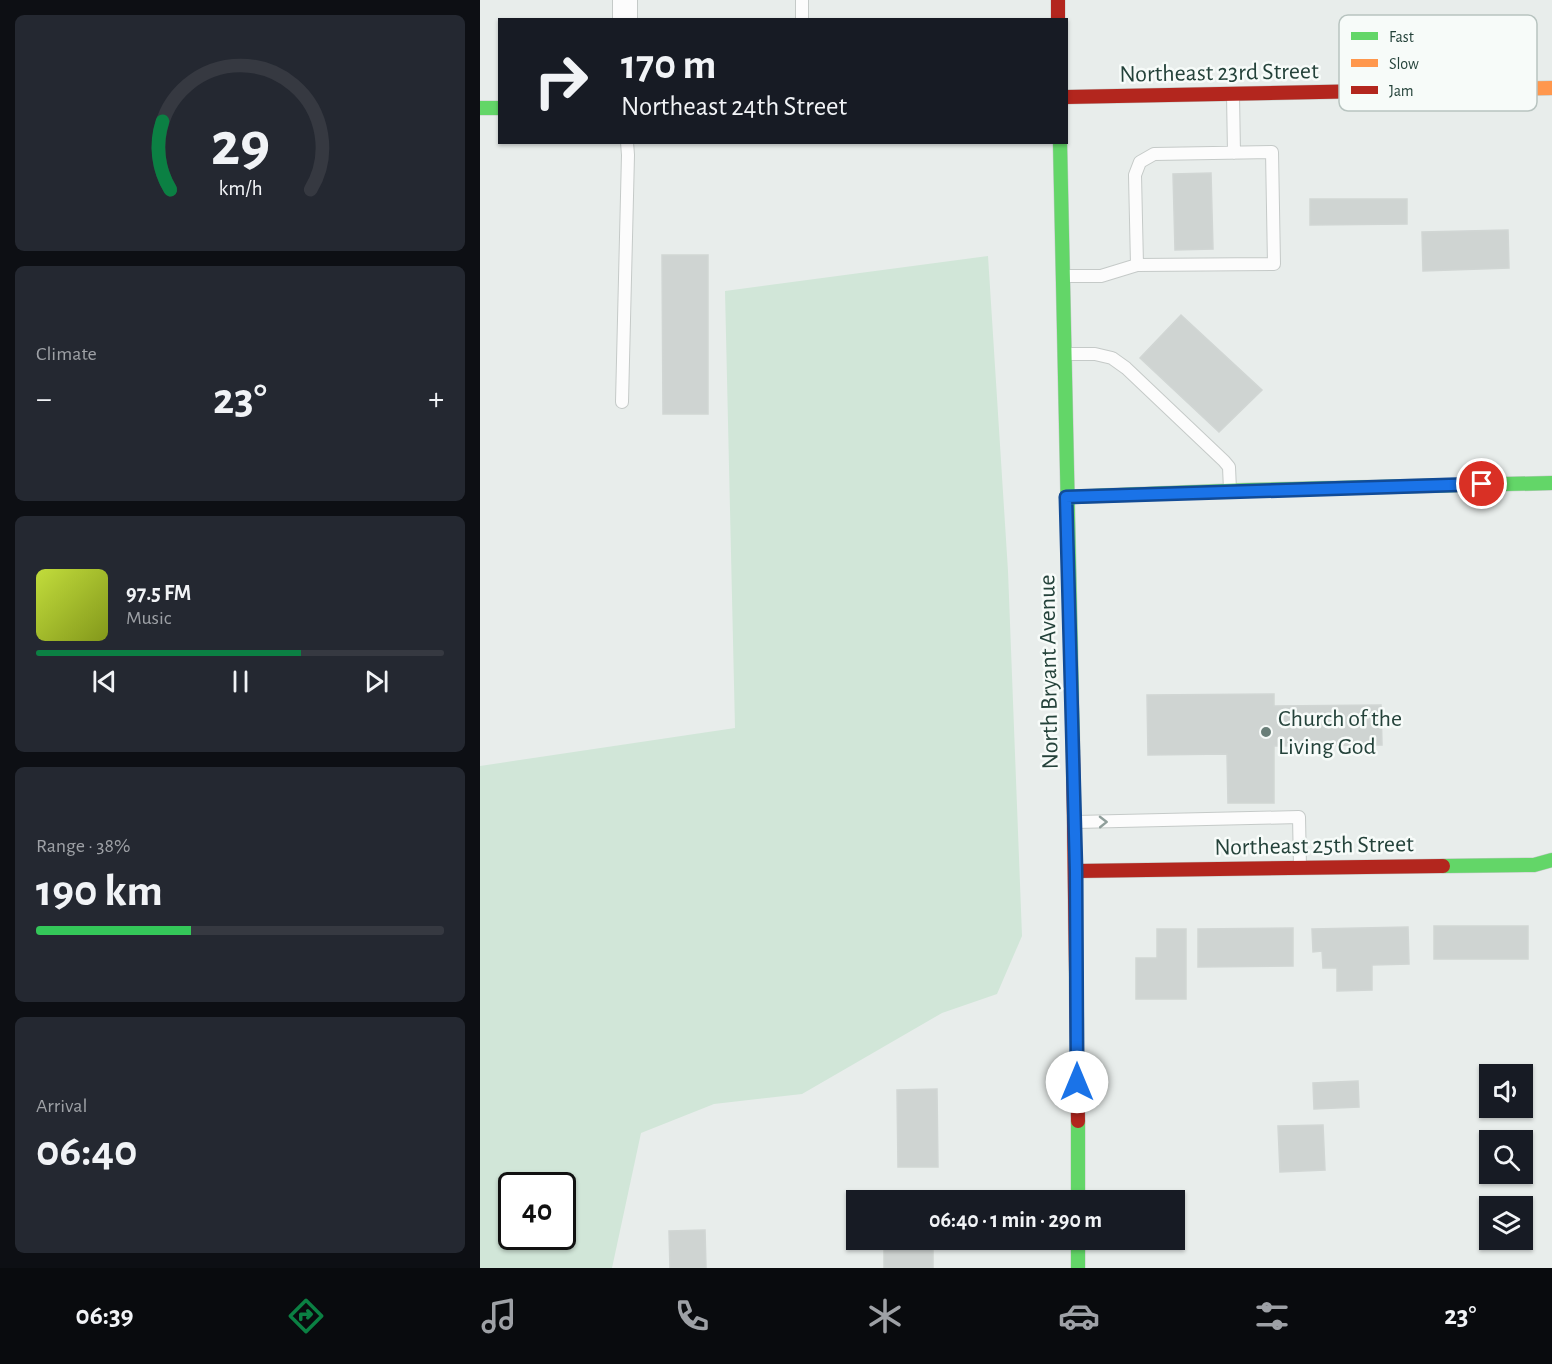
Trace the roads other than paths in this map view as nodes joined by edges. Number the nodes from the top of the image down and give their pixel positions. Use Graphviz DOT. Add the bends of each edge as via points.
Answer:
graph roads {
  1 [pos="625,0"];
  2 [pos="802,0"];
  3 [pos="1058,0"];
  4 [pos="625,18"];
  5 [pos="802,18"];
  6 [pos="1058,18"];
  7 [pos="1537,88"];
  8 [pos="1552,88"];
  9 [pos="1339,92"];
  10 [pos="1233,94"];
  11 [pos="1068,97"];
  12 [pos="480,108"];
  13 [pos="498,108"];
  14 [pos="627,144"];
  15 [pos="1060,144"];
  16 [pos="1234,153"];
  17 [pos="1137,265"];
  18 [pos="1062,276"];
  19 [pos="1064,354"];
  20 [pos="622,402"];
  21 [pos="1552,483"];
  22 [pos="1230,491"];
  23 [pos="1066,497"];
  24 [pos="1075,822"];
  25 [pos="1552,860"];
  26 [pos="1300,868"];
  27 [pos="1076,871"];
  28 [pos="1077,1190"];
  29 [pos="1078,1250"];
  30 [pos="1078,1268"];
  1 -- 4 [label="street"];
  2 -- 5 [label="lane"];
  3 -- 6 [label="street"];
  7 -- 8 [label="street, Northeast 23rd Street"];
  9 -- 10 [label="street, Northeast 23rd Street"];
  10 -- 11 [label="street, Northeast 23rd Street"];
  10 -- 16 [label="lane"];
  12 -- 13 [label="street"];
  14 -- 20 [label="lane"];
  15 -- 18 [label="street, North Bryant Avenue"];
  16 -- 17 [label="lane" via="1154,154 1140,162 1135,175"];
  16 -- 17 [label="lane" via="1272,152 1274,264"];
  17 -- 18 [label="lane" via="1101,276"];
  18 -- 19 [label="street, North Bryant Avenue"];
  19 -- 22 [label="lane" via="1104,354 1126,368 1224,461 1229,467"];
  19 -- 23 [label="street, North Bryant Avenue"];
  21 -- 22 [label="street"];
  22 -- 23 [label="street"];
  23 -- 24 [label="street, North Bryant Avenue"];
  24 -- 26 [label="lane, one-way" via="1299,817"];
  24 -- 27 [label="street, North Bryant Avenue"];
  25 -- 26 [label="street, Northeast 25th Street" via="1534,865"];
  26 -- 27 [label="street, Northeast 25th Street"];
  27 -- 28 [label="street, North Bryant Avenue"];
  29 -- 30 [label="street"];
}
